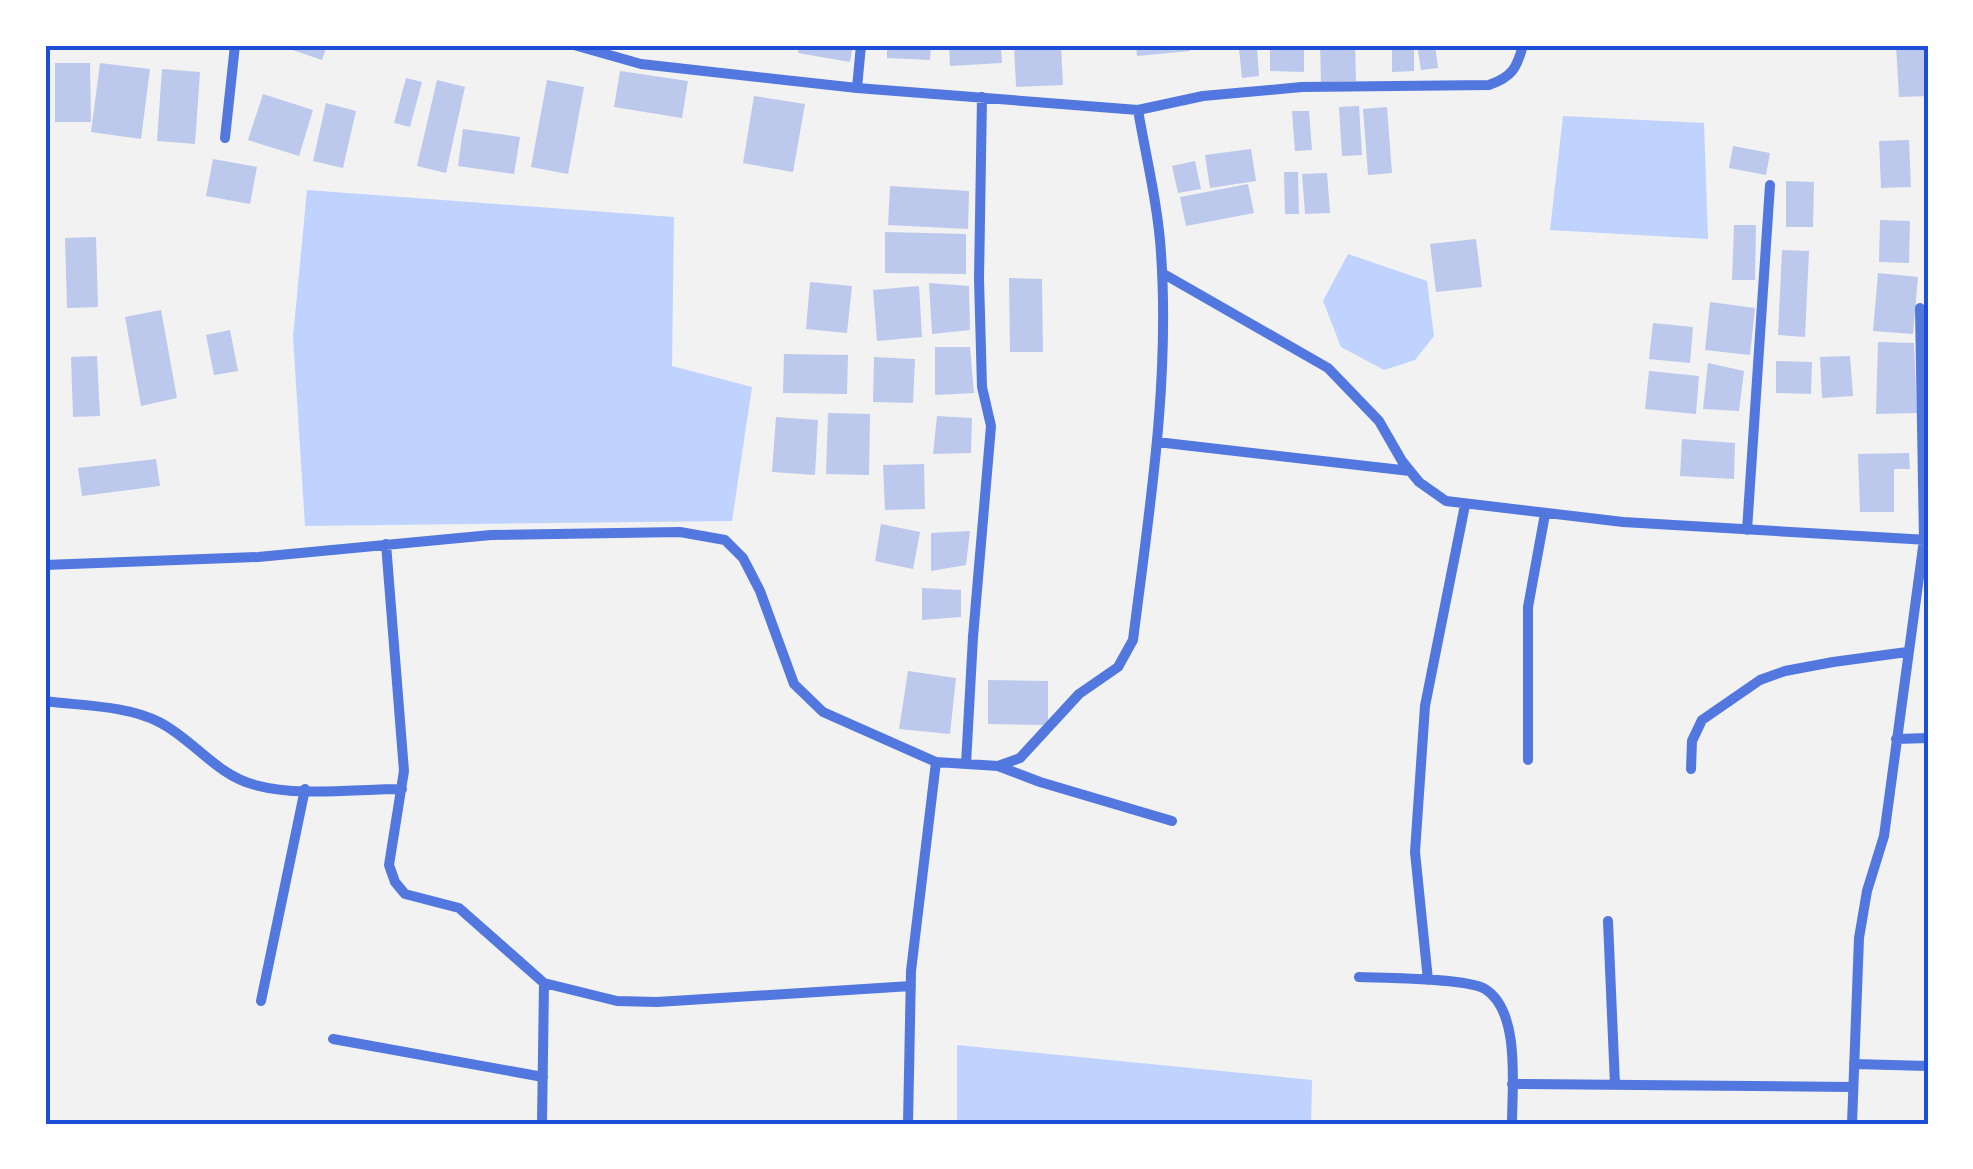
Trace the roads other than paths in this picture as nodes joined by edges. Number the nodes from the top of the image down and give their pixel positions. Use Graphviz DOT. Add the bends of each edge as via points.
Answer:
graph roads {
  1 [pos="235,45"];
  2 [pos="574,45"];
  3 [pos="860,45"];
  4 [pos="1522,45"];
  5 [pos="857,88"];
  6 [pos="982,98"];
  7 [pos="1138,110"];
  8 [pos="226,138"];
  9 [pos="1770,185"];
  10 [pos="1162,273"];
  11 [pos="1920,308"];
  12 [pos="1157,442"];
  13 [pos="1410,472"];
  14 [pos="1465,505"];
  15 [pos="1545,514"];
  16 [pos="1746,530"];
  17 [pos="1926,540"];
  18 [pos="386,544"];
  19 [pos="45,565"];
  20 [pos="1907,652"];
  21 [pos="45,701"];
  22 [pos="1928,738"];
  23 [pos="1896,739"];
  24 [pos="1528,760"];
  25 [pos="936,762"];
  26 [pos="966,764"];
  27 [pos="998,766"];
  28 [pos="1692,769"];
  29 [pos="304,790"];
  30 [pos="402,790"];
  31 [pos="1172,820"];
  32 [pos="1608,921"];
  33 [pos="1360,977"];
  34 [pos="1428,980"];
  35 [pos="544,983"];
  36 [pos="911,986"];
  37 [pos="261,1001"];
  38 [pos="333,1040"];
  39 [pos="1854,1064"];
  40 [pos="1928,1066"];
  41 [pos="543,1077"];
  42 [pos="1512,1084"];
  43 [pos="1615,1085"];
  44 [pos="1851,1087"];
  45 [pos="542,1124"];
  46 [pos="908,1124"];
  47 [pos="1512,1124"];
  48 [pos="1852,1124"];
  1 -- 8 [label="street"];
  2 -- 5 [label="street" via="640,64"];
  3 -- 5 [label="street"];
  4 -- 7 [label="street" via="1518,67 1490,85 1302,86"];
  5 -- 6 [label="street"];
  6 -- 7 [label="street"];
  6 -- 26 [label="street" via="979,279 982,387 991,426"];
  7 -- 10 [label="street"];
  9 -- 16 [label="street"];
  10 -- 12 [label="street"];
  10 -- 13 [label="street" via="1328,368 1379,421"];
  11 -- 17 [label="street"];
  12 -- 13 [label="street"];
  12 -- 27 [label="street" via="1133,640 1118,667 1079,694 1020,758"];
  13 -- 14 [label="street" via="1446,501"];
  14 -- 15 [label="street"];
  14 -- 34 [label="street" via="1425,706 1415,852"];
  15 -- 16 [label="street"];
  15 -- 24 [label="street" via="1528,607"];
  16 -- 17 [label="street"];
  17 -- 20 [label="street"];
  18 -- 19 [label="street" via="258,557"];
  18 -- 25 [label="street" via="680,532 725,540 760,591 794,684 823,712"];
  18 -- 30 [label="street"];
  20 -- 23 [label="street"];
  20 -- 28 [label="street" via="1760,680 1702,720 1692,741"];
  21 -- 29 [label="street" via="142,714 229,774"];
  22 -- 23 [label="street"];
  23 -- 39 [label="street" via="1884,836 1859,938"];
  25 -- 26 [label="street"];
  25 -- 36 [label="street"];
  26 -- 27 [label="street"];
  27 -- 31 [label="street"];
  29 -- 30 [label="street"];
  29 -- 37 [label="street"];
  30 -- 35 [label="street" via="389,865 395,882 405,894 458,908"];
  32 -- 43 [label="street"];
  33 -- 34 [label="street"];
  34 -- 42 [label="street" via="1484,988 1502,1007"];
  35 -- 36 [label="street" via="617,1001 657,1002"];
  35 -- 41 [label="street"];
  36 -- 46 [label="street"];
  38 -- 41 [label="street"];
  39 -- 40 [label="street"];
  39 -- 44 [label="street"];
  41 -- 45 [label="street"];
  42 -- 43 [label="street"];
  42 -- 47 [label="street"];
  43 -- 44 [label="street"];
  44 -- 48 [label="street"];
}
